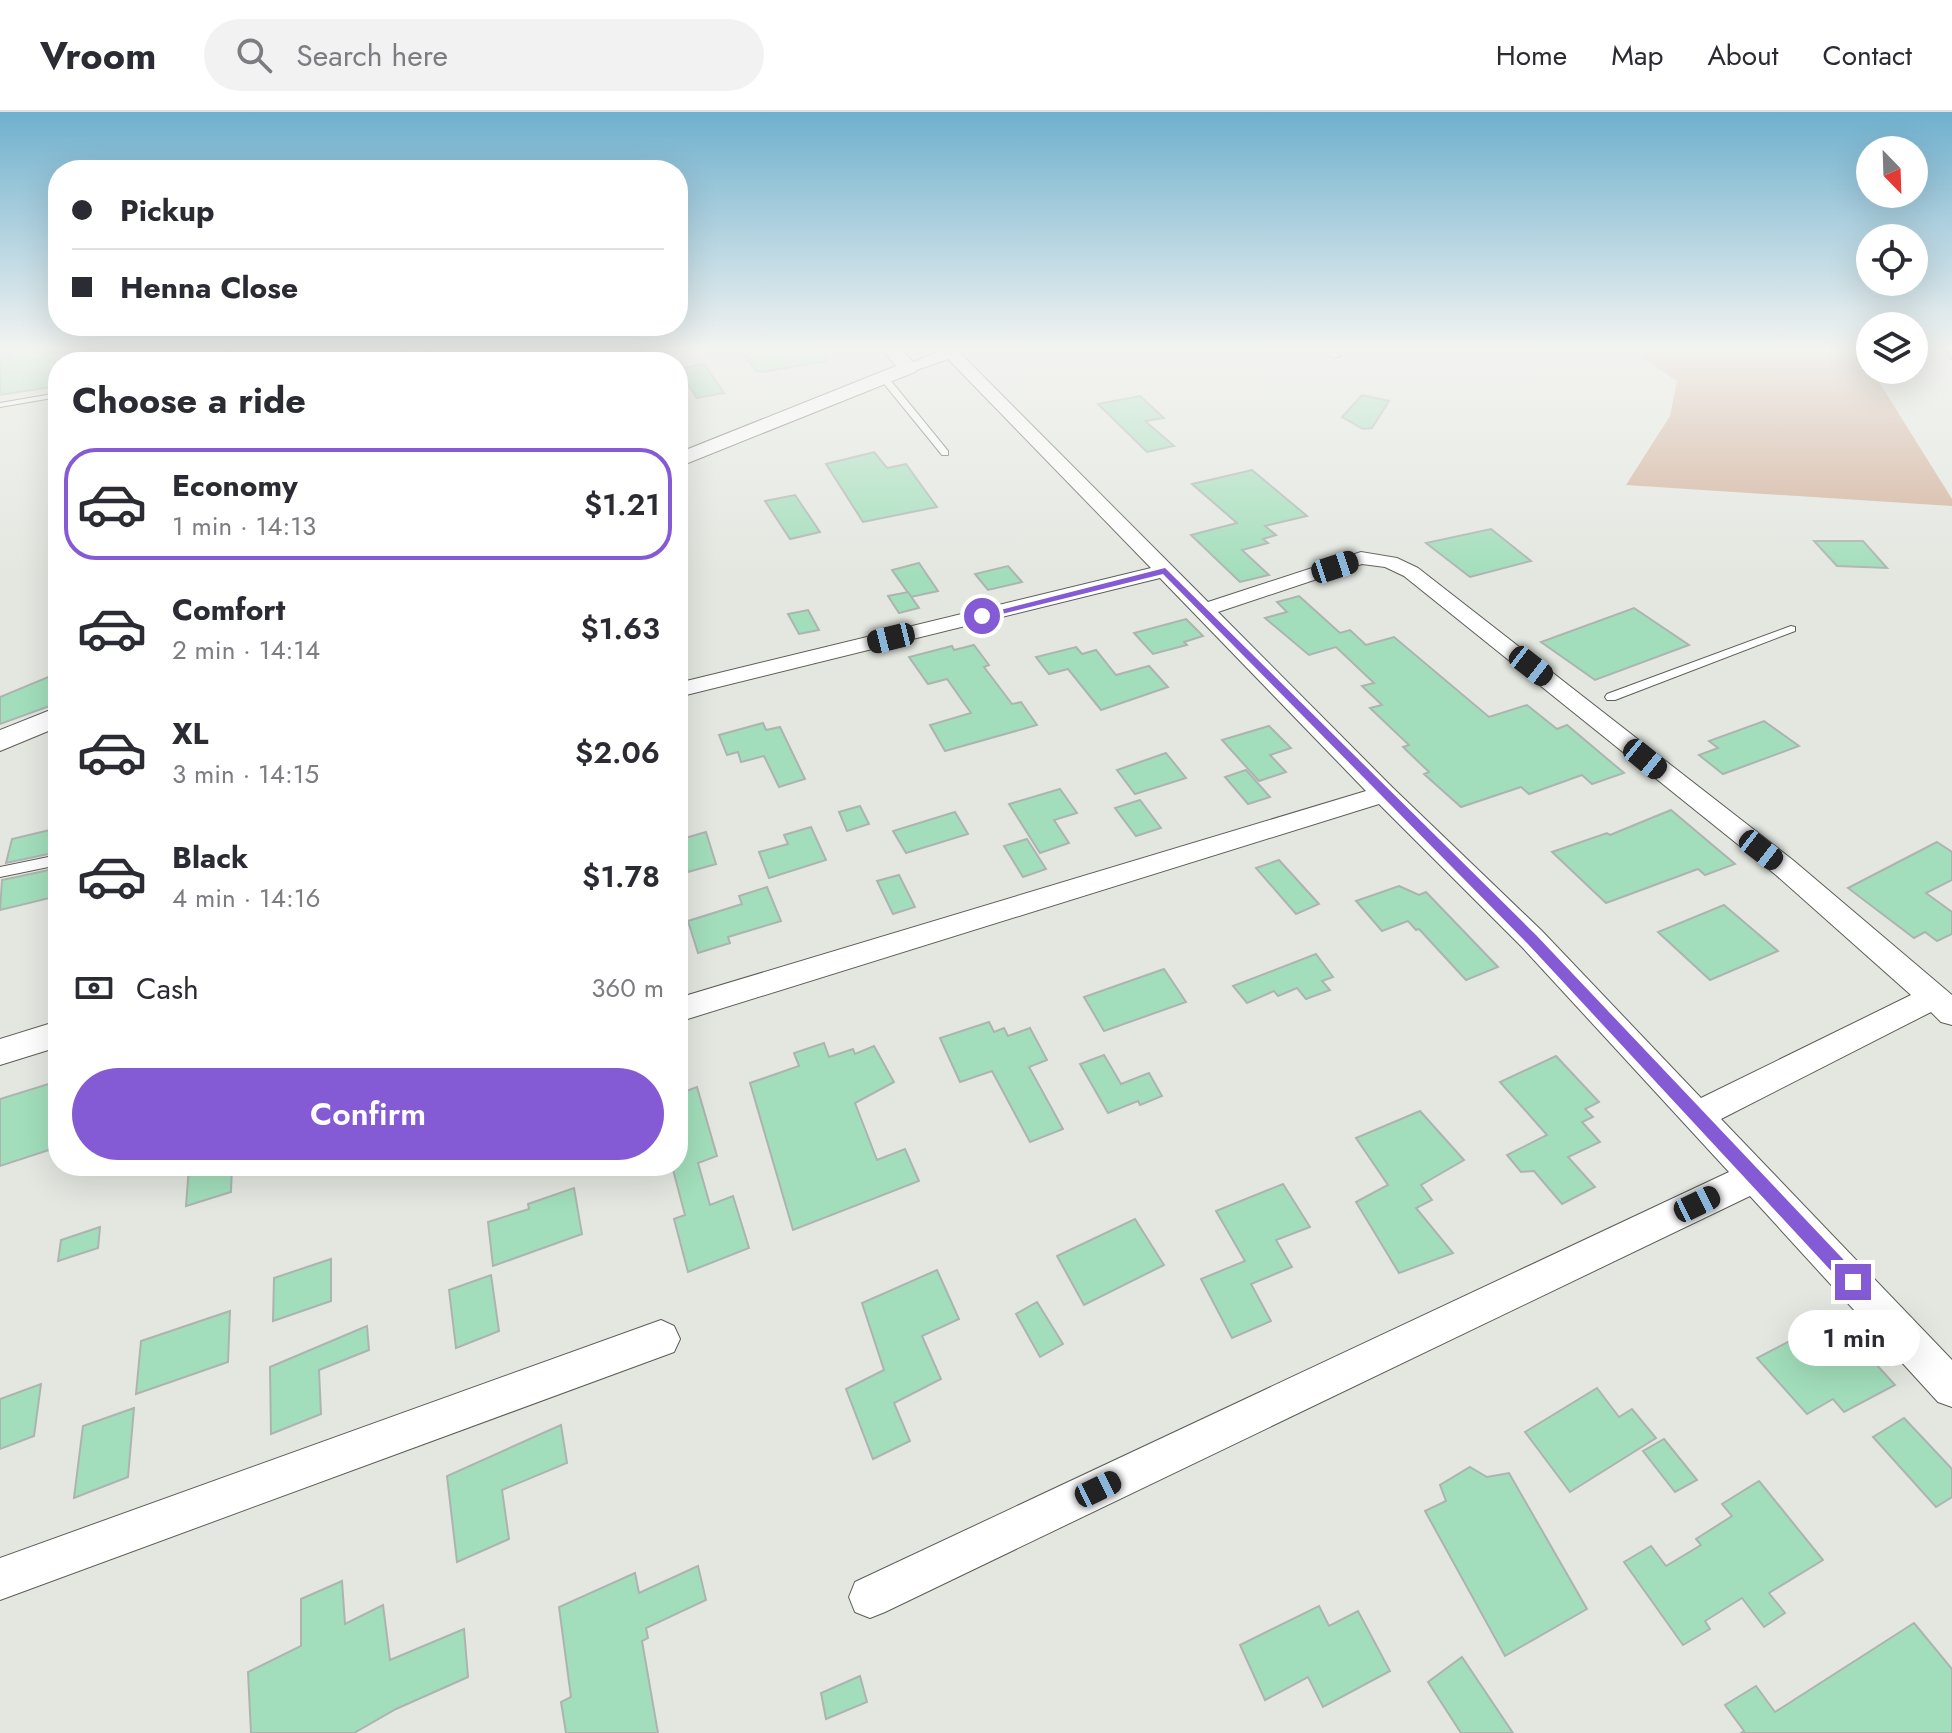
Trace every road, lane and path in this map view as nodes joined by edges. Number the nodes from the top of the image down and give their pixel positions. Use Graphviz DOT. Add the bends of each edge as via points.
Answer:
graph roads {
  1 [pos="766,426"];
  2 [pos="923,426"];
  3 [pos="1025,426"];
  4 [pos="945,453"];
  5 [pos="688,457"];
  6 [pos="1165,571"];
  7 [pos="1204,610"];
  8 [pos="1791,629"];
  9 [pos="688,688"];
  10 [pos="1611,697"];
  11 [pos="48,720"];
  12 [pos="0,741"];
  13 [pos="1384,794"];
  14 [pos="48,862"];
  15 [pos="0,872"];
  16 [pos="1946,999"];
  17 [pos="688,1007"];
  18 [pos="48,1037"];
  19 [pos="0,1052"];
  20 [pos="1696,1116"];
  21 [pos="1754,1177"];
  22 [pos="661,1339"];
  23 [pos="1952,1388"];
  24 [pos="0,1579"];
  25 [pos="870,1597"];
  1 -- 5 [label="street"];
  2 -- 4 [label="lane"];
  3 -- 6 [label="street"];
  6 -- 7 [label="street"];
  6 -- 9 [label="street"];
  7 -- 13 [label="street"];
  7 -- 16 [label="street" via="1361,558 1411,572 1588,705"];
  8 -- 10 [label="lane"];
  11 -- 12 [label="street"];
  13 -- 17 [label="street"];
  13 -- 20 [label="street" via="1532,939"];
  14 -- 15 [label="lane"];
  16 -- 20 [label="street"];
  18 -- 19 [label="street"];
  20 -- 21 [label="street"];
  21 -- 23 [label="street"];
  21 -- 25 [label="street"];
  22 -- 24 [label="street"];
}
